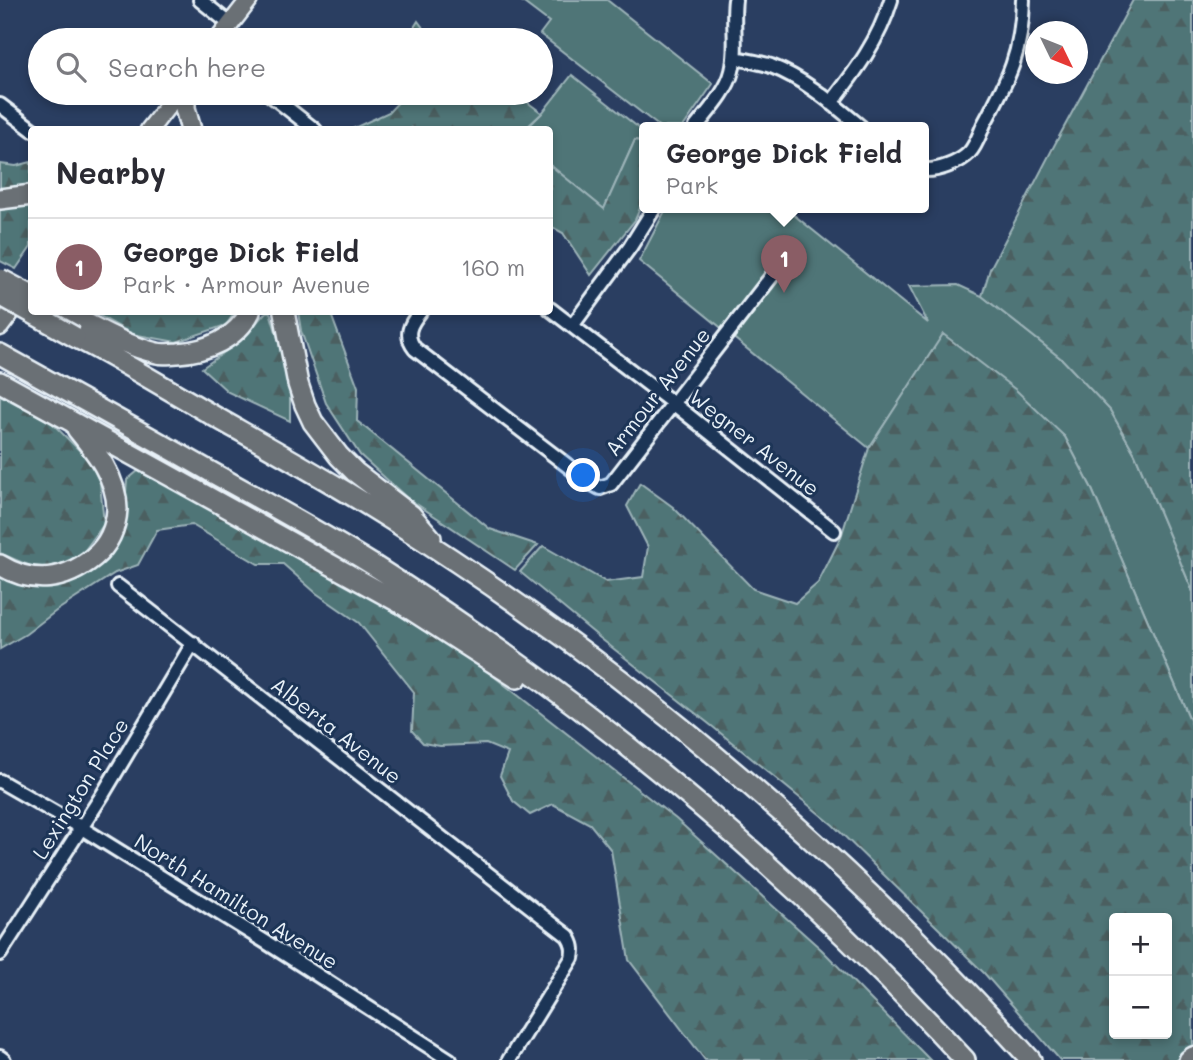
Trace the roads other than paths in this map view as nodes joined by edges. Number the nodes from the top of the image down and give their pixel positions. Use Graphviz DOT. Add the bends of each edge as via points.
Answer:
graph roads {
  1 [pos="200,0"];
  2 [pos="248,0"];
  3 [pos="735,0"];
  4 [pos="891,0"];
  5 [pos="1023,0"];
  6 [pos="230,24"];
  7 [pos="227,28"];
  8 [pos="734,58"];
  9 [pos="831,103"];
  10 [pos="0,104"];
  11 [pos="168,105"];
  12 [pos="184,105"];
  13 [pos="284,105"];
  14 [pos="700,122"];
  15 [pos="855,122"];
  16 [pos="28,126"];
  17 [pos="152,126"];
  18 [pos="190,126"];
  19 [pos="311,126"];
  20 [pos="929,171"];
  21 [pos="28,195"];
  22 [pos="0,198"];
  23 [pos="651,213"];
  24 [pos="782,263"];
  25 [pos="0,279"];
  26 [pos="28,290"];
  27 [pos="28,294"];
  28 [pos="0,295"];
  29 [pos="28,307"];
  30 [pos="553,311"];
  31 [pos="46,315"];
  32 [pos="66,315"];
  33 [pos="248,315"];
  34 [pos="285,315"];
  35 [pos="417,315"];
  36 [pos="572,326"];
  37 [pos="0,327"];
  38 [pos="80,330"];
  39 [pos="0,354"];
  40 [pos="0,382"];
  41 [pos="674,404"];
  42 [pos="67,417"];
  43 [pos="834,531"];
  44 [pos="448,557"];
  45 [pos="0,565"];
  46 [pos="118,586"];
  47 [pos="192,643"];
  48 [pos="644,761"];
  49 [pos="0,781"];
  50 [pos="80,827"];
  51 [pos="0,954"];
  52 [pos="450,1060"];
  53 [pos="509,1060"];
  54 [pos="965,1060"];
  55 [pos="1031,1060"];
  1 -- 6 [label="street"];
  2 -- 6 [label="main road"];
  3 -- 8 [label="street"];
  4 -- 9 [label="street" via="868,52"];
  5 -- 20 [label="street" via="1014,63 969,153 942,169"];
  6 -- 7 [label="main road"];
  8 -- 9 [label="street" via="787,73"];
  8 -- 14 [label="street" via="727,84"];
  9 -- 15 [label="street"];
  10 -- 16 [label="street"];
  11 -- 17 [label="main road"];
  12 -- 18 [label="highway"];
  13 -- 19 [label="street"];
  21 -- 22 [label="highway"];
  23 -- 36 [label="street"];
  24 -- 41 [label="street, Armour Avenue"];
  25 -- 27 [label="highway, bridge"];
  26 -- 37 [label="main road"];
  28 -- 29 [label="highway, bridge"];
  30 -- 36 [label="street, Wegner Avenue"];
  31 -- 38 [label="highway, bridge"];
  32 -- 38 [label="highway"];
  33 -- 38 [label="highway" via="230,336 190,352 160,354"];
  34 -- 44 [label="highway" via="298,384 313,422 338,456 411,515"];
  35 -- 41 [label="street, Armour Avenue" via="408,335 415,349 600,488 611,484"];
  36 -- 41 [label="street, Wegner Avenue"];
  38 -- 44 [label="highway"];
  39 -- 48 [label="highway" via="374,566 501,652"];
  40 -- 42 [label="highway"];
  41 -- 43 [label="street, Wegner Avenue"];
  42 -- 45 [label="highway" via="108,473 117,509 110,538 83,566 62,575 24,576"];
  42 -- 48 [label="highway" via="402,604"];
  44 -- 55 [label="highway" via="596,661 738,775 893,916"];
  46 -- 47 [label="street, Alberta Avenue"];
  47 -- 50 [label="street, Lexington Place"];
  47 -- 53 [label="street, Alberta Avenue" via="568,936 572,958"];
  48 -- 54 [label="highway" via="815,909"];
  49 -- 50 [label="street, North Hamilton Avenue"];
  50 -- 51 [label="street, Lexington Place"];
  50 -- 52 [label="street, North Hamilton Avenue"];
}
